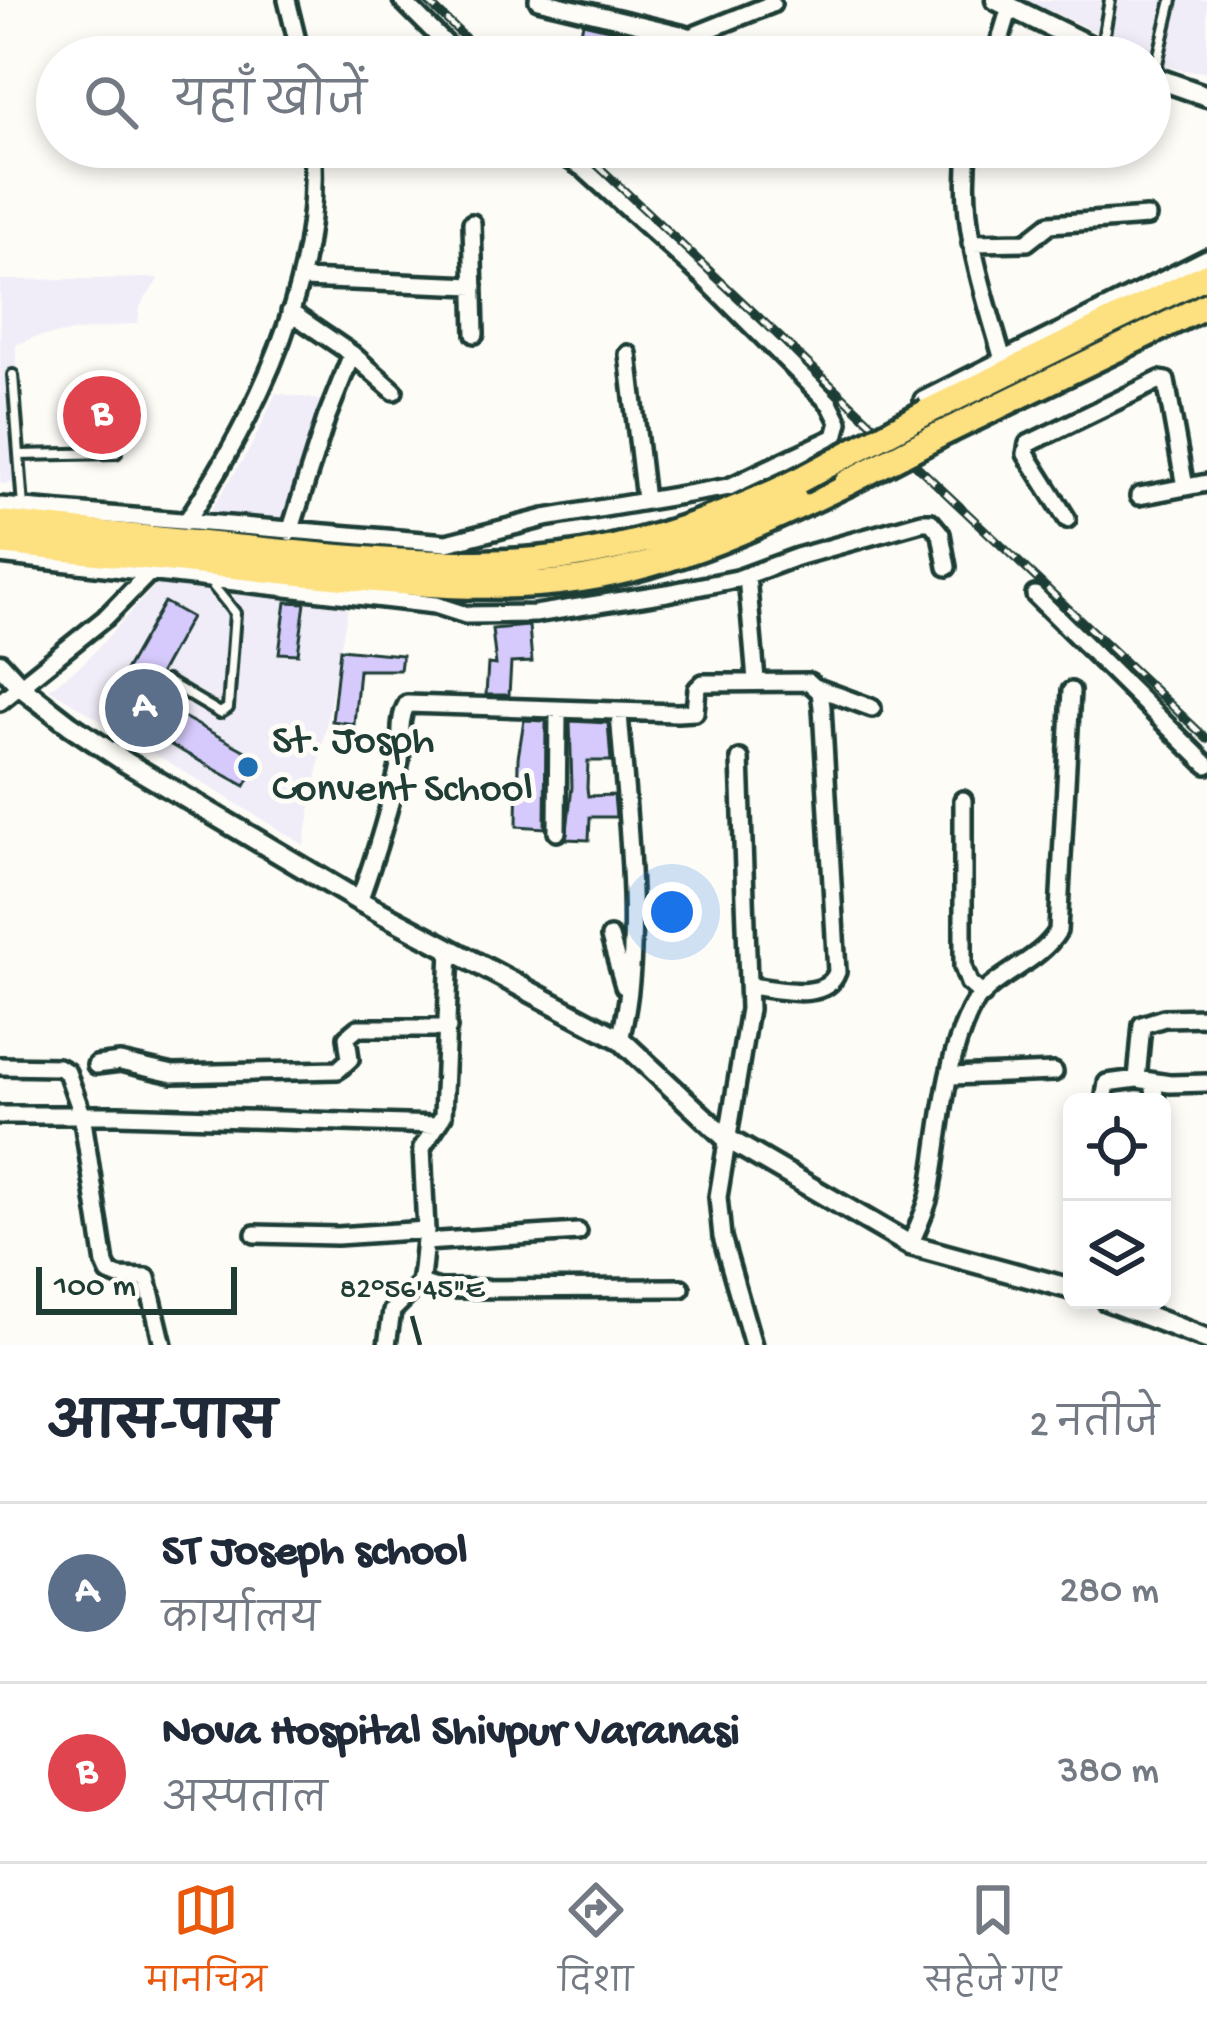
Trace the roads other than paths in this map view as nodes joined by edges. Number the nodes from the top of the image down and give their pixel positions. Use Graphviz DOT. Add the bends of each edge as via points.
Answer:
graph roads {
  1 [pos="287,0"];
  2 [pos="402,0"];
  3 [pos="538,0"];
  4 [pos="1110,0"];
  5 [pos="1172,0"];
  6 [pos="1003,3"];
  7 [pos="772,4"];
  8 [pos="296,36"];
  9 [pos="438,36"];
  10 [pos="685,36"];
  11 [pos="698,36"];
  12 [pos="998,36"];
  13 [pos="1070,36"];
  14 [pos="1107,36"];
  15 [pos="1163,36"];
  16 [pos="1171,84"];
  17 [pos="1207,97"];
  18 [pos="311,168"];
  19 [pos="584,168"];
  20 [pos="967,168"];
  21 [pos="1147,217"];
  22 [pos="472,224"];
  23 [pos="971,243"];
  24 [pos="1207,258"];
  25 [pos="1207,275"];
  26 [pos="303,279"];
  27 [pos="474,286"];
  28 [pos="1207,305"];
  29 [pos="290,312"];
  30 [pos="475,334"];
  31 [pos="352,353"];
  32 [pos="628,354"];
  33 [pos="1003,360"];
  34 [pos="13,375"];
  35 [pos="394,391"];
  36 [pos="925,406"];
  37 [pos="116,453"];
  38 [pos="19,455"];
  39 [pos="1207,483"];
  40 [pos="1185,487"];
  41 [pos="1139,496"];
  42 [pos="645,500"];
  43 [pos="0,506"];
  44 [pos="23,509"];
  45 [pos="1067,519"];
  46 [pos="186,522"];
  47 [pos="0,523"];
  48 [pos="290,532"];
  49 [pos="67,540"];
  50 [pos="0,542"];
  51 [pos="0,555"];
  52 [pos="947,567"];
  53 [pos="148,574"];
  54 [pos="747,576"];
  55 [pos="210,582"];
  56 [pos="1035,595"];
  57 [pos="0,664"];
  58 [pos="756,680"];
  59 [pos="166,681"];
  60 [pos="21,687"];
  61 [pos="815,687"];
  62 [pos="1071,691"];
  63 [pos="0,702"];
  64 [pos="872,708"];
  65 [pos="558,712"];
  66 [pos="620,713"];
  67 [pos="740,759"];
  68 [pos="1207,765"];
  69 [pos="963,800"];
  70 [pos="556,832"];
  71 [pos="359,901"];
  72 [pos="610,937"];
  73 [pos="450,950"];
  74 [pos="750,986"];
  75 [pos="983,995"];
  76 [pos="629,1006"];
  77 [pos="1207,1017"];
  78 [pos="448,1028"];
  79 [pos="620,1039"];
  80 [pos="96,1065"];
  81 [pos="0,1066"];
  82 [pos="1054,1072"];
  83 [pos="951,1076"];
  84 [pos="1145,1081"];
  85 [pos="1207,1083"];
  86 [pos="1106,1093"];
  87 [pos="1151,1093"];
  88 [pos="82,1114"];
  89 [pos="0,1115"];
  90 [pos="437,1126"];
  91 [pos="726,1138"];
  92 [pos="578,1232"];
  93 [pos="255,1234"];
  94 [pos="425,1236"];
  95 [pos="910,1245"];
  96 [pos="420,1283"];
  97 [pos="1063,1287"];
  98 [pos="682,1288"];
  99 [pos="1148,1309"];
  100 [pos="1207,1339"];
  101 [pos="163,1345"];
  102 [pos="387,1345"];
  103 [pos="753,1345"];
  1 -- 8 [label="street"];
  2 -- 9 [label="street"];
  3 -- 10 [label="street"];
  4 -- 14 [label="lane"];
  5 -- 15 [label="lane"];
  6 -- 12 [label="street"];
  6 -- 13 [label="street"];
  7 -- 11 [label="street"];
  16 -- 17 [label="street"];
  18 -- 26 [label="street"];
  19 -- 42 [label="street" via="830,404 839,422 824,445 746,480"];
  20 -- 23 [label="street"];
  21 -- 23 [label="street" via="1050,224 1027,242"];
  22 -- 27 [label="street"];
  23 -- 33 [label="street"];
  24 -- 33 [label="street"];
  25 -- 36 [label="highway"];
  26 -- 27 [label="street"];
  26 -- 29 [label="street"];
  27 -- 30 [label="street"];
  28 -- 49 [label="highway, bridge" via="766,523 645,564 560,581 452,584"];
  29 -- 31 [label="street"];
  29 -- 46 [label="street" via="238,438"];
  31 -- 35 [label="street"];
  31 -- 48 [label="street"];
  32 -- 42 [label="street"];
  33 -- 36 [label="street"];
  34 -- 38 [label="lane"];
  36 -- 49 [label="highway, bridge" via="798,481 716,518 540,560 459,563"];
  37 -- 38 [label="lane"];
  38 -- 44 [label="lane"];
  39 -- 40 [label="street"];
  40 -- 41 [label="street"];
  40 -- 45 [label="street" via="1172,397 1160,380 1028,444 1026,454"];
  42 -- 48 [label="street" via="447,543"];
  43 -- 44 [label="street"];
  44 -- 46 [label="street"];
  46 -- 48 [label="street"];
  47 -- 49 [label="highway"];
  49 -- 50 [label="highway"];
  51 -- 53 [label="street"];
  52 -- 54 [label="street" via="931,522"];
  53 -- 55 [label="street"];
  53 -- 60 [label="street"];
  54 -- 55 [label="street" via="535,614 466,615"];
  54 -- 58 [label="street"];
  55 -- 59 [label="lane" via="236,613 228,708 220,712"];
  56 -- 68 [label="street"];
  57 -- 60 [label="street"];
  58 -- 61 [label="street"];
  58 -- 66 [label="street" via="703,683 695,712"];
  60 -- 63 [label="street"];
  60 -- 71 [label="street" via="127,763"];
  61 -- 64 [label="street"];
  61 -- 74 [label="street" via="837,972 811,992"];
  62 -- 75 [label="street" via="1058,931"];
  65 -- 66 [label="street"];
  65 -- 70 [label="street"];
  65 -- 71 [label="street" via="407,704 384,831"];
  66 -- 76 [label="street"];
  67 -- 74 [label="street"];
  69 -- 75 [label="street" via="964,967"];
  71 -- 73 [label="street"];
  72 -- 76 [label="street"];
  73 -- 78 [label="street"];
  73 -- 79 [label="street"];
  74 -- 91 [label="street"];
  75 -- 83 [label="street" via="968,1015"];
  76 -- 79 [label="street"];
  77 -- 84 [label="street" via="1142,1024"];
  78 -- 80 [label="street" via="358,1028 347,1037 350,1059 338,1070 172,1074"];
  78 -- 90 [label="street"];
  79 -- 91 [label="street"];
  81 -- 88 [label="street" via="67,1072"];
  82 -- 83 [label="street"];
  83 -- 95 [label="street" via="929,1196"];
  84 -- 85 [label="street"];
  84 -- 86 [label="street" via="1108,1083"];
  84 -- 87 [label="street"];
  88 -- 89 [label="street"];
  88 -- 90 [label="street"];
  88 -- 101 [label="street" via="105,1264 118,1277 147,1278"];
  90 -- 94 [label="street" via="422,1148"];
  91 -- 95 [label="street"];
  91 -- 103 [label="street" via="718,1213"];
  92 -- 94 [label="street"];
  93 -- 94 [label="street"];
  94 -- 96 [label="street"];
  95 -- 97 [label="street"];
  96 -- 98 [label="street"];
  96 -- 102 [label="street" via="392,1311"];
  99 -- 100 [label="street"];
}
